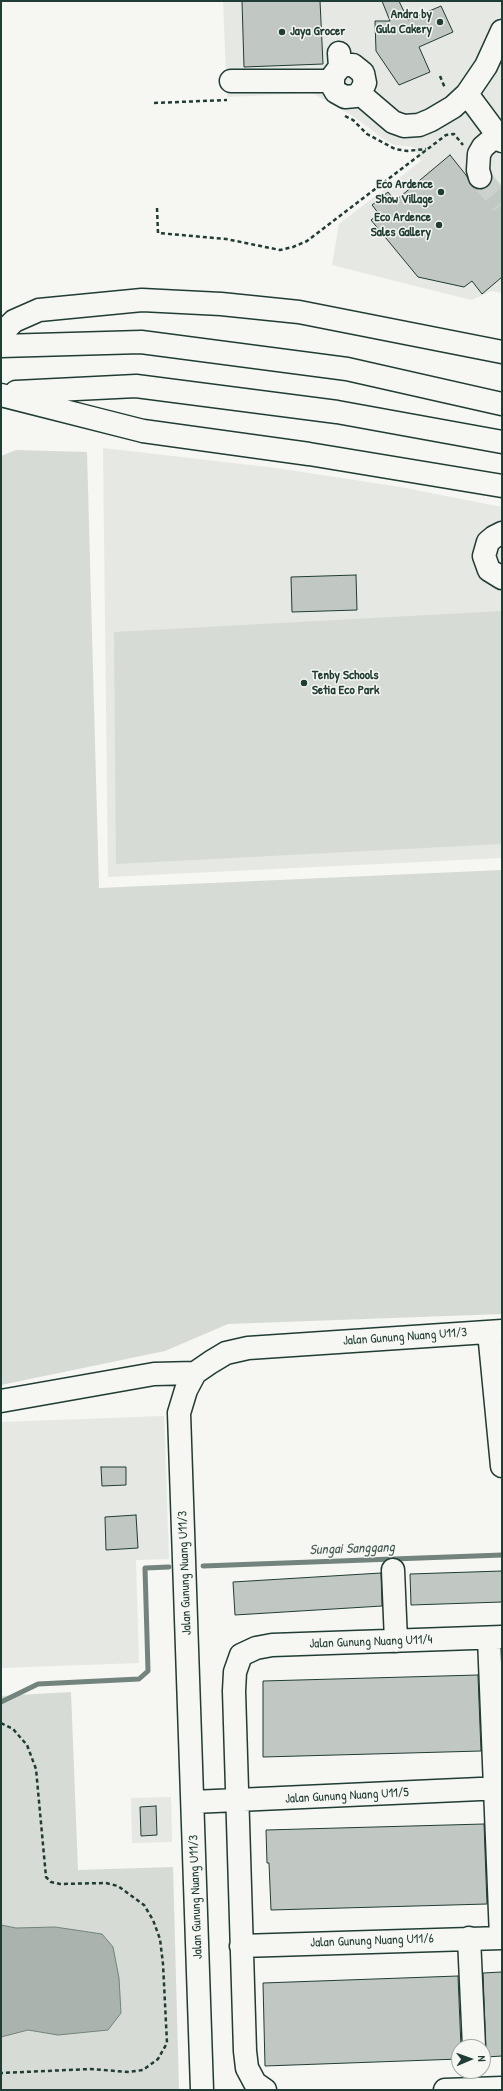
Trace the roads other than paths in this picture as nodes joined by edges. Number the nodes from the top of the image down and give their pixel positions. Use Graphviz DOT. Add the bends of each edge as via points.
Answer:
graph roads {
  1 [pos="502,31"];
  2 [pos="347,62"];
  3 [pos="232,90"];
  4 [pos="359,94"];
  5 [pos="467,94"];
  6 [pos="499,138"];
  7 [pos="479,170"];
  8 [pos="1,334"];
  9 [pos="1,346"];
  10 [pos="502,352"];
  11 [pos="1,394"];
  12 [pos="502,404"];
  13 [pos="502,442"];
  14 [pos="502,486"];
  15 [pos="502,534"];
  16 [pos="502,578"];
  17 [pos="495,1332"];
  18 [pos="195,1374"];
  19 [pos="1,1401"];
  20 [pos="502,1466"];
  21 [pos="392,1570"];
  22 [pos="496,1637"];
  23 [pos="396,1641"];
  24 [pos="499,1788"];
  25 [pos="237,1801"];
  26 [pos="193,1802"];
  27 [pos="469,1938"];
  28 [pos="501,1938"];
  29 [pos="241,1946"];
  30 [pos="474,2039"];
  31 [pos="475,2080"];
  32 [pos="260,2087"];
  33 [pos="502,2088"];
  34 [pos="202,2090"];
  35 [pos="445,2090"];
  1 -- 5 [label="main road" via="486,66"];
  2 -- 3 [label="main road"];
  2 -- 4 [label="main road" via="365,78"];
  2 -- 4 [label="main road" via="336,92 351,97"];
  4 -- 5 [label="main road" via="393,122 404,126 419,125 431,120 453,108"];
  5 -- 6 [label="main road"];
  6 -- 7 [label="main road" via="483,147"];
  8 -- 10 [label="main road" via="14,321 39,310 142,300 222,304 299,312"];
  9 -- 12 [label="main road" via="141,342 347,369"];
  11 -- 13 [label="main road" via="136,386 337,412"];
  11 -- 14 [label="main road" via="142,431 309,454"];
  15 -- 16 [label="main road" via="488,542 484,556 489,570"];
  17 -- 18 [label="main road, Jalan Gunung Nuang U11/3" via="248,1348 226,1353"];
  17 -- 20 [label="main road"];
  18 -- 19 [label="main road" via="154,1374"];
  18 -- 26 [label="main road, Jalan Gunung Nuang U11/3" via="186,1390 179,1413"];
  21 -- 23 [label="main road"];
  22 -- 23 [label="main road, Jalan Gunung Nuang U11/4"];
  22 -- 24 [label="main road"];
  23 -- 25 [label="main road, Jalan Gunung Nuang U11/4" via="272,1645 256,1648 241,1655 235,1672 234,1691"];
  24 -- 25 [label="main road, Jalan Gunung Nuang U11/5"];
  24 -- 28 [label="main road"];
  25 -- 26 [label="main road, Jalan Gunung Nuang U11/5"];
  25 -- 29 [label="main road"];
  26 -- 34 [label="main road, Jalan Gunung Nuang U11/3"];
  27 -- 28 [label="main road, Jalan Gunung Nuang U11/6"];
  27 -- 29 [label="main road, Jalan Gunung Nuang U11/6"];
  27 -- 30 [label="main road"];
  29 -- 32 [label="main road" via="247,2068"];
  31 -- 33 [label="main road"];
  31 -- 35 [label="main road"];
}
